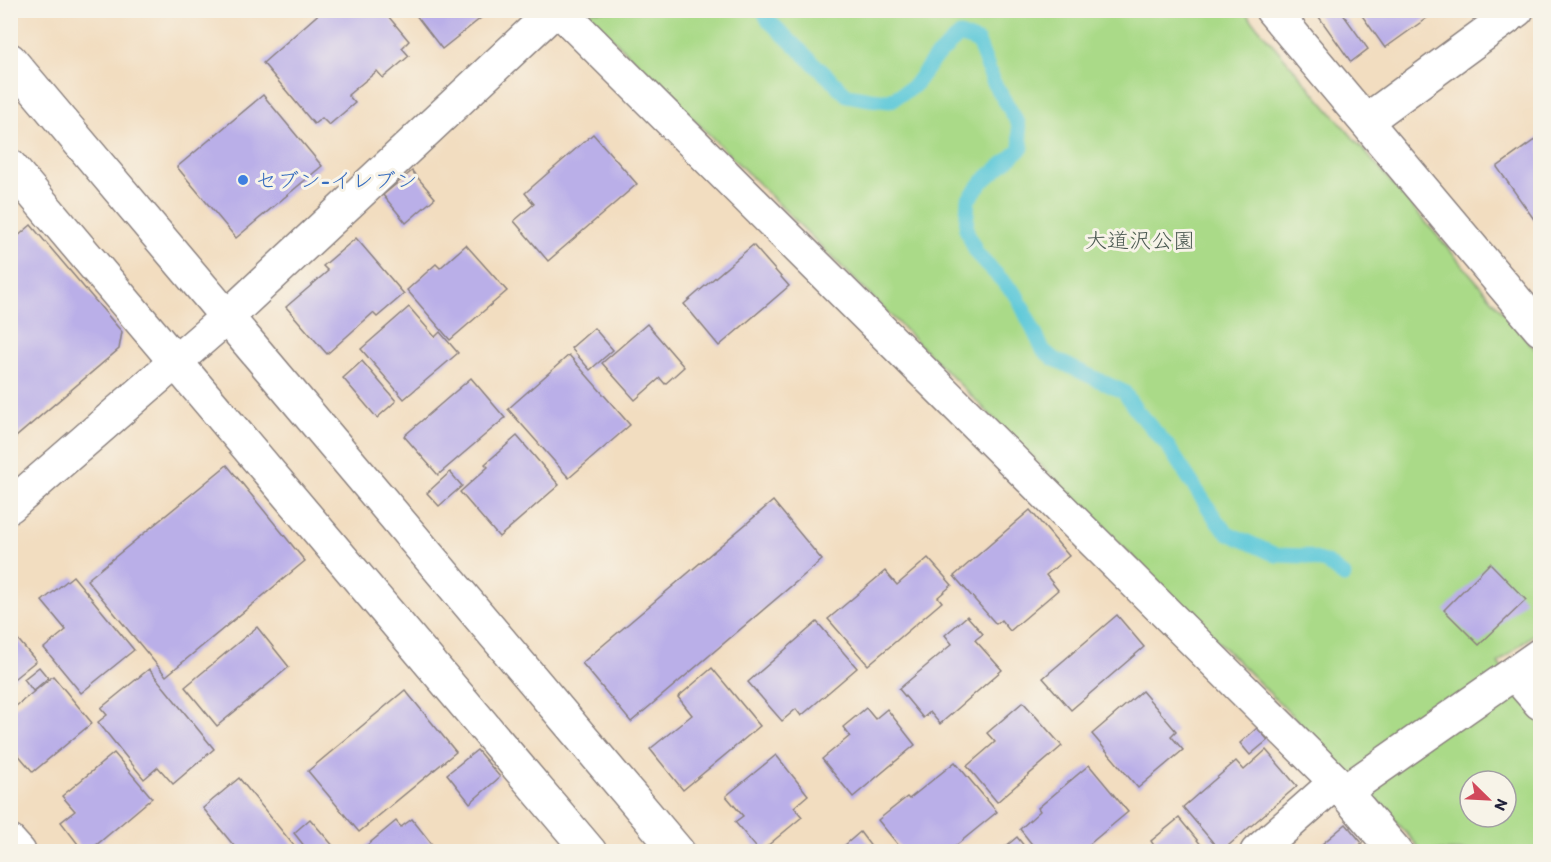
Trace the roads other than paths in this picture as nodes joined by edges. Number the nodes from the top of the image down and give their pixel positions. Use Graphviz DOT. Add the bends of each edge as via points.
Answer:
graph roads {
  1 [pos="557,10"];
  2 [pos="1272,10"];
  3 [pos="1517,10"];
  4 [pos="10,60"];
  5 [pos="1366,121"];
  6 [pos="10,166"];
  7 [pos="227,316"];
  8 [pos="1540,329"];
  9 [pos="177,361"];
  10 [pos="10,506"];
  11 [pos="1528,664"];
  12 [pos="1540,703"];
  13 [pos="1340,787"];
  14 [pos="10,842"];
  15 [pos="18,852"];
  16 [pos="590,852"];
  17 [pos="678,852"];
  18 [pos="1257,852"];
  19 [pos="1396,852"];
  1 -- 7 [label="street"];
  1 -- 13 [label="street"];
  2 -- 5 [label="street"];
  3 -- 5 [label="street"];
  4 -- 7 [label="street"];
  5 -- 8 [label="street"];
  6 -- 9 [label="street"];
  7 -- 9 [label="street"];
  7 -- 17 [label="street"];
  9 -- 10 [label="street"];
  9 -- 16 [label="street"];
  11 -- 12 [label="street"];
  11 -- 13 [label="street"];
  13 -- 18 [label="street"];
  13 -- 19 [label="street"];
  14 -- 15 [label="street"];
}
